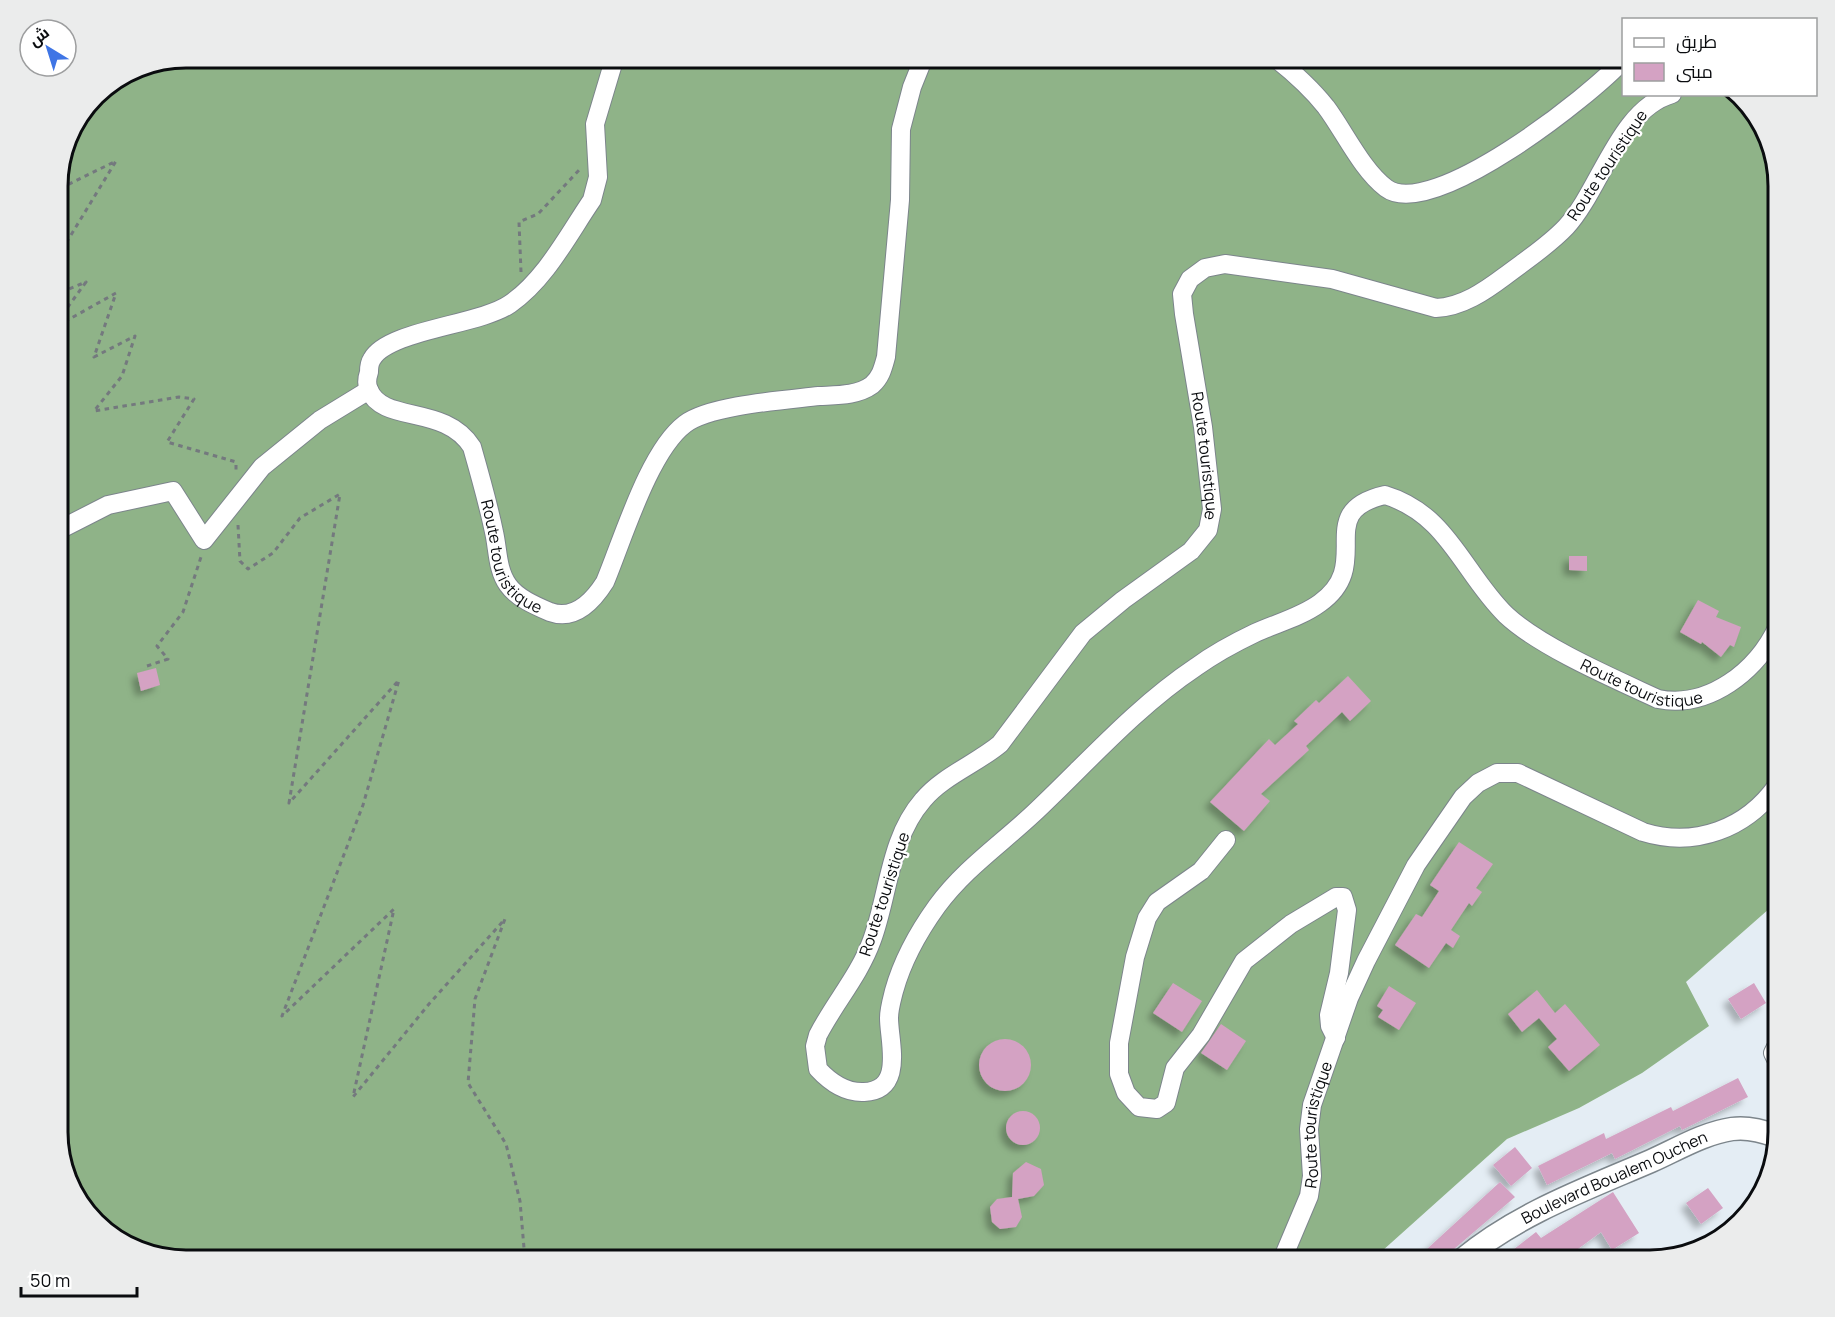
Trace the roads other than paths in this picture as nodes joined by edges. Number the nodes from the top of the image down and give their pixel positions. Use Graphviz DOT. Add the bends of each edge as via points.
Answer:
graph roads {
  1 [pos="612,68"];
  2 [pos="920,68"];
  3 [pos="1287,68"];
  4 [pos="1614,68"];
  5 [pos="1664,96"];
  6 [pos="369,390"];
  7 [pos="68,526"];
  8 [pos="1768,645"];
  9 [pos="1768,797"];
  10 [pos="1768,809"];
  11 [pos="1756,812"];
  12 [pos="1226,840"];
  13 [pos="1336,1038"];
  14 [pos="1768,1133"];
  15 [pos="1286,1250"];
  16 [pos="1474,1250"];
  1 -- 6 [label="street" via="595,124 598,177 592,200 547,268 511,303 493,314 404,339 379,351 371,359"];
  2 -- 6 [label="street, Route touristique" via="901,129 900,200 886,357 881,375 871,386 850,393 773,401 700,416 685,424 646,480 605,582 580,610 571,614 551,612 517,595 507,584 467,438 438,419 387,408"];
  3 -- 4 [label="street" via="1325,106 1378,181 1399,194 1413,195 1449,185 1515,145 1590,91"];
  5 -- 8 [label="street, Route touristique" via="1636,116 1566,226 1490,288 1448,308 1332,279 1225,264 1205,268 1190,279 1182,294 1203,427 1212,509 1208,530 1191,551 1083,633 1000,744 942,784 913,813 899,839 864,960 818,1035 818,1069 836,1085 857,1092 873,1092 885,1083 893,1066 889,1017 903,966 957,880 1133,718 1194,668 1255,633 1304,613 1333,593 1346,564 1348,517 1359,503 1385,495 1421,512 1447,537 1508,616 1562,651 1658,699 1690,701 1711,694 1749,668"];
  6 -- 7 [label="street" via="320,420 262,467 204,540 172,491 108,506"];
  9 -- 11 [label="street, Route touristique"];
  10 -- 11 [label="street"];
  11 -- 13 [label="street, Route touristique" via="1738,824 1671,839 1643,832 1518,773 1497,773 1478,783 1462,797 1416,865 1348,998"];
  12 -- 13 [label="street" via="1201,871 1156,902 1147,918 1120,1034 1119,1074 1126,1093 1140,1107 1157,1109 1166,1103 1175,1068 1201,1035 1244,961 1291,924 1336,897 1343,897 1347,910 1340,973 1329,1015"];
  13 -- 15 [label="street, Route touristique" via="1312,1105 1310,1196"];
  14 -- 16 [label="main road, Boulevard Boualem Ouchen" via="1733,1129 1700,1140 1545,1207"];
}
